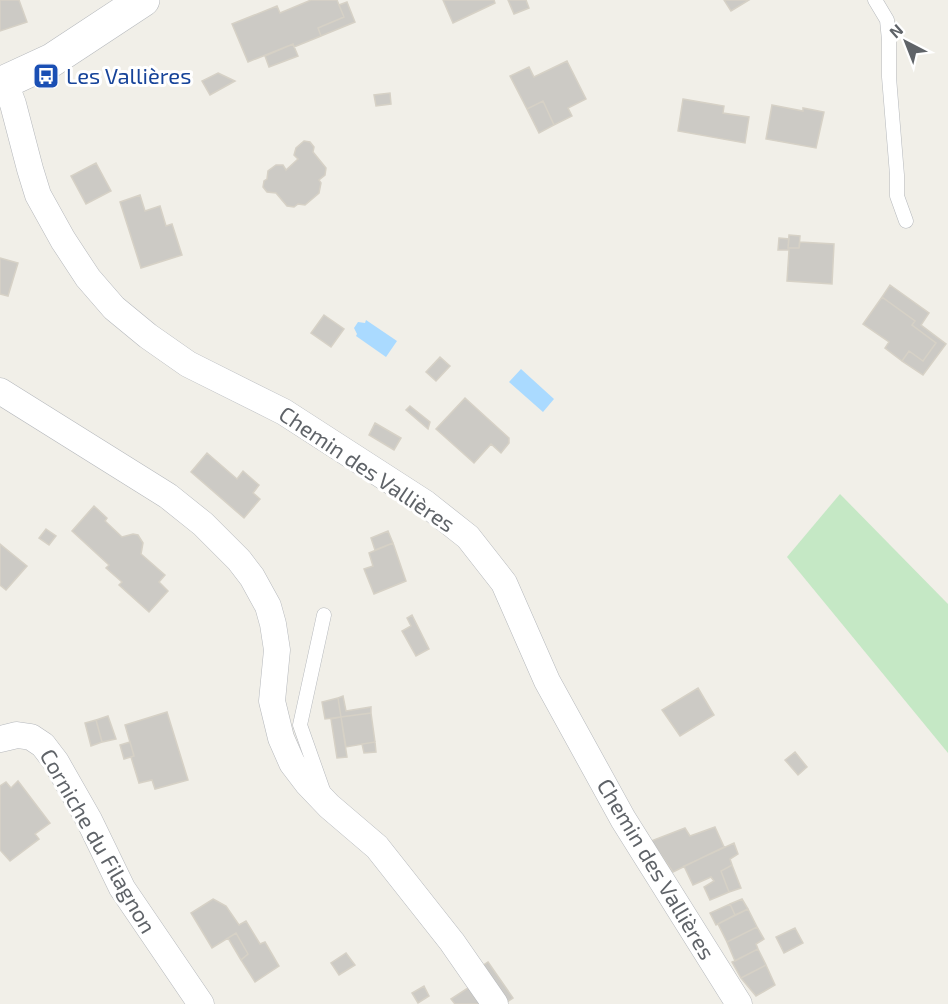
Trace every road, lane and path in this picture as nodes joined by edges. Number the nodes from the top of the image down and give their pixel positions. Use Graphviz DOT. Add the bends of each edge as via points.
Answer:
graph roads {
  1 [pos="143,0"];
  2 [pos="875,0"];
  3 [pos="2,84"];
  4 [pos="906,221"];
  5 [pos="0,391"];
  6 [pos="324,615"];
  7 [pos="0,739"];
  8 [pos="329,806"];
  9 [pos="201,1004"];
  10 [pos="495,1004"];
  11 [pos="739,1004"];
  1 -- 3 [label="street" via="52,60"];
  2 -- 4 [label="lane" via="887,20 897,196"];
  3 -- 11 [label="street, Chemin des Vallières" via="13,104 38,195 88,278 114,308 188,364 284,412 425,502 468,537 504,583 547,681 623,819"];
  5 -- 8 [label="street" via="168,496 239,560 268,606 273,624 277,650 272,701 281,738 292,763"];
  6 -- 8 [label="lane" via="300,725"];
  7 -- 9 [label="street, Corniche du Filagnon" via="17,735 43,744 89,820 122,888"];
  8 -- 10 [label="street" via="377,847"];
}
